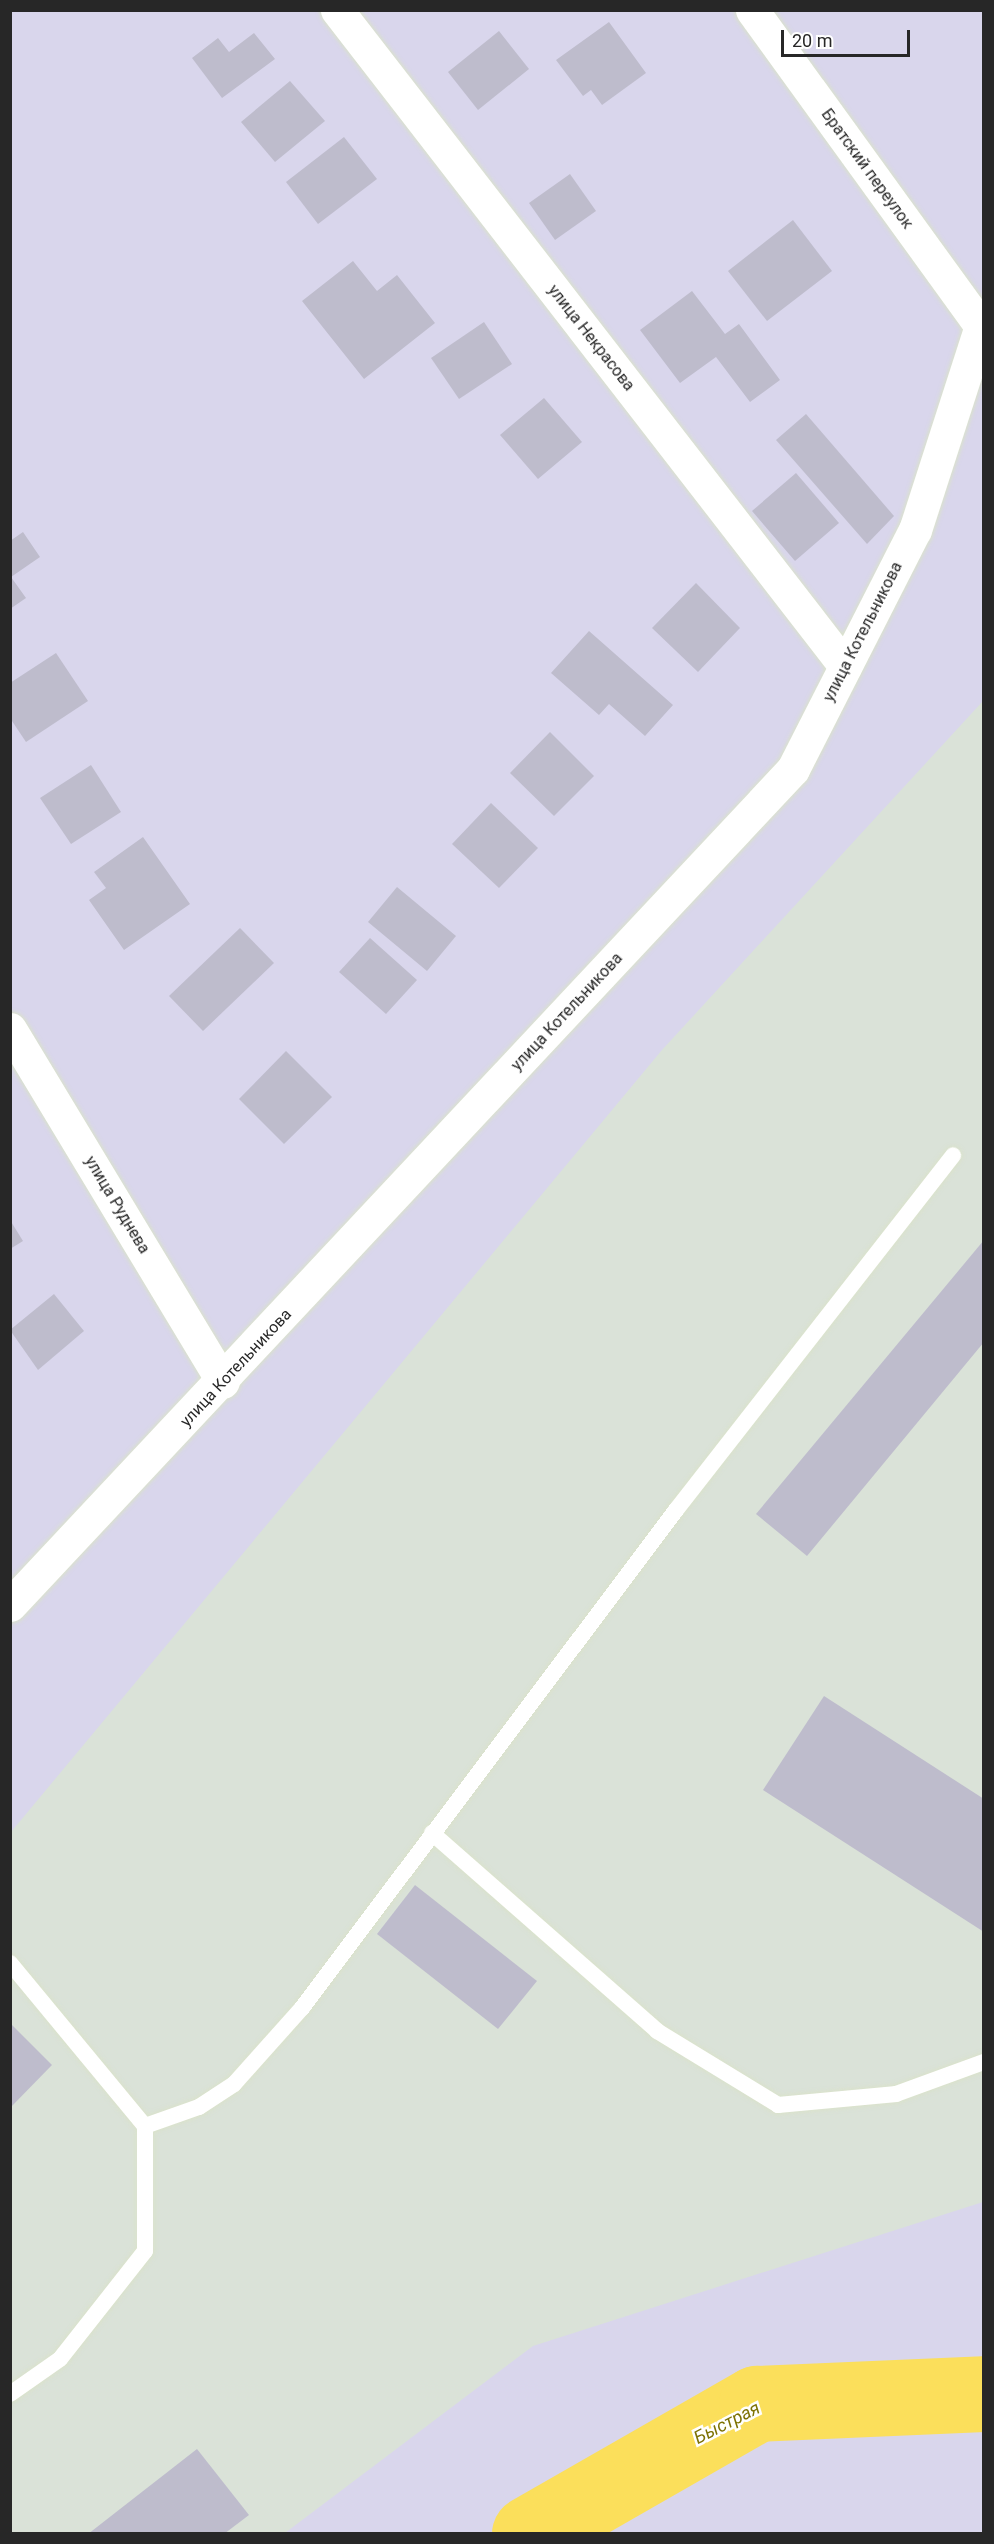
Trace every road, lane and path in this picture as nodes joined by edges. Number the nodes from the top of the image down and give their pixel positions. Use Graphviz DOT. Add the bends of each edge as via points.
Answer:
graph roads {
  1 [pos="337,10"];
  2 [pos="752,10"];
  3 [pos="983,322"];
  4 [pos="845,666"];
  5 [pos="10,1029"];
  6 [pos="953,1155"];
  7 [pos="223,1382"];
  8 [pos="10,1605"];
  9 [pos="432,1833"];
  10 [pos="10,1963"];
  11 [pos="984,2062"];
  12 [pos="145,2126"];
  13 [pos="10,2394"];
  1 -- 4 [label="street, улица Некрасова"];
  2 -- 3 [label="street, Братский переулок"];
  3 -- 4 [label="street, улица Котельникова" via="915,530"];
  4 -- 7 [label="street, улица Котельникова" via="793,769"];
  5 -- 7 [label="street, улица Руднева"];
  6 -- 9 [label="lane"];
  7 -- 8 [label="street, улица Котельникова"];
  9 -- 11 [label="lane" via="657,2031 778,2105 896,2094"];
  9 -- 12 [label="lane" via="302,2008 234,2084 199,2107"];
  10 -- 12 [label="lane"];
  12 -- 13 [label="lane" via="145,2251 60,2359"];
}
